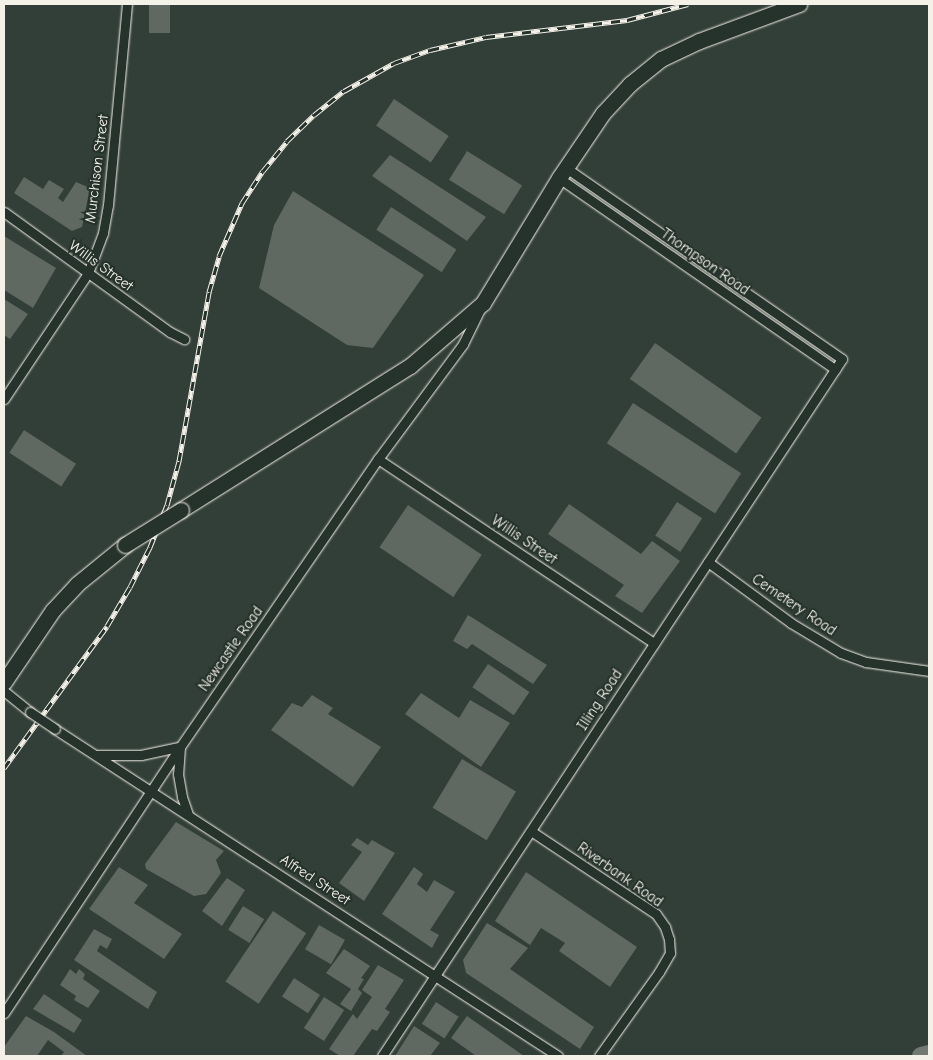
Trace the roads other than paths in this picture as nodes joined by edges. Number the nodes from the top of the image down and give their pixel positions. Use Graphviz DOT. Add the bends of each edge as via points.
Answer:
graph roads {
  1 [pos="128,4"];
  2 [pos="799,4"];
  3 [pos="562,173"];
  4 [pos="4,212"];
  5 [pos="88,273"];
  6 [pos="483,303"];
  7 [pos="184,339"];
  8 [pos="842,359"];
  9 [pos="835,369"];
  10 [pos="4,399"];
  11 [pos="378,459"];
  12 [pos="708,562"];
  13 [pos="654,643"];
  14 [pos="929,671"];
  15 [pos="4,682"];
  16 [pos="4,691"];
  17 [pos="180,747"];
  18 [pos="96,755"];
  19 [pos="151,790"];
  20 [pos="188,814"];
  21 [pos="531,830"];
  22 [pos="435,975"];
  23 [pos="4,1013"];
  24 [pos="382,1056"];
  25 [pos="558,1056"];
  26 [pos="599,1056"];
  1 -- 5 [label="street, Murchison Street" via="108,205 103,233"];
  2 -- 3 [label="highway" via="699,41 661,59 630,84 603,113"];
  3 -- 6 [label="highway"];
  3 -- 8 [label="street, Thompson Road"];
  3 -- 9 [label="street, Thompson Road"];
  4 -- 5 [label="street, Willis Street"];
  5 -- 7 [label="street, Willis Street"];
  5 -- 10 [label="street, Murchison Street"];
  6 -- 11 [label="street, Newcastle Road" via="463,344"];
  6 -- 15 [label="highway, bridge" via="410,366 125,545 82,580 53,610"];
  8 -- 9 [label="street, Illing Road"];
  9 -- 12 [label="street, Illing Road"];
  11 -- 13 [label="street, Willis Street"];
  11 -- 17 [label="street, Newcastle Road"];
  12 -- 13 [label="street, Illing Road"];
  12 -- 14 [label="street, Cemetery Road" via="791,623 841,653 866,662"];
  13 -- 21 [label="street, Illing Road"];
  16 -- 18 [label="street, Alfred Street, bridge"];
  17 -- 18 [label="street" via="141,755"];
  17 -- 19 [label="street, Newcastle Road"];
  17 -- 20 [label="street" via="179,781"];
  18 -- 19 [label="street, Alfred Street"];
  19 -- 20 [label="street, Alfred Street"];
  19 -- 23 [label="street, Newcastle Road"];
  20 -- 22 [label="street, Alfred Street"];
  21 -- 22 [label="street, Illing Road"];
  21 -- 26 [label="street, Riverbank Road" via="656,914 669,939 670,953"];
  22 -- 24 [label="street, Illing Road"];
  22 -- 25 [label="street, Alfred Street"];
}
